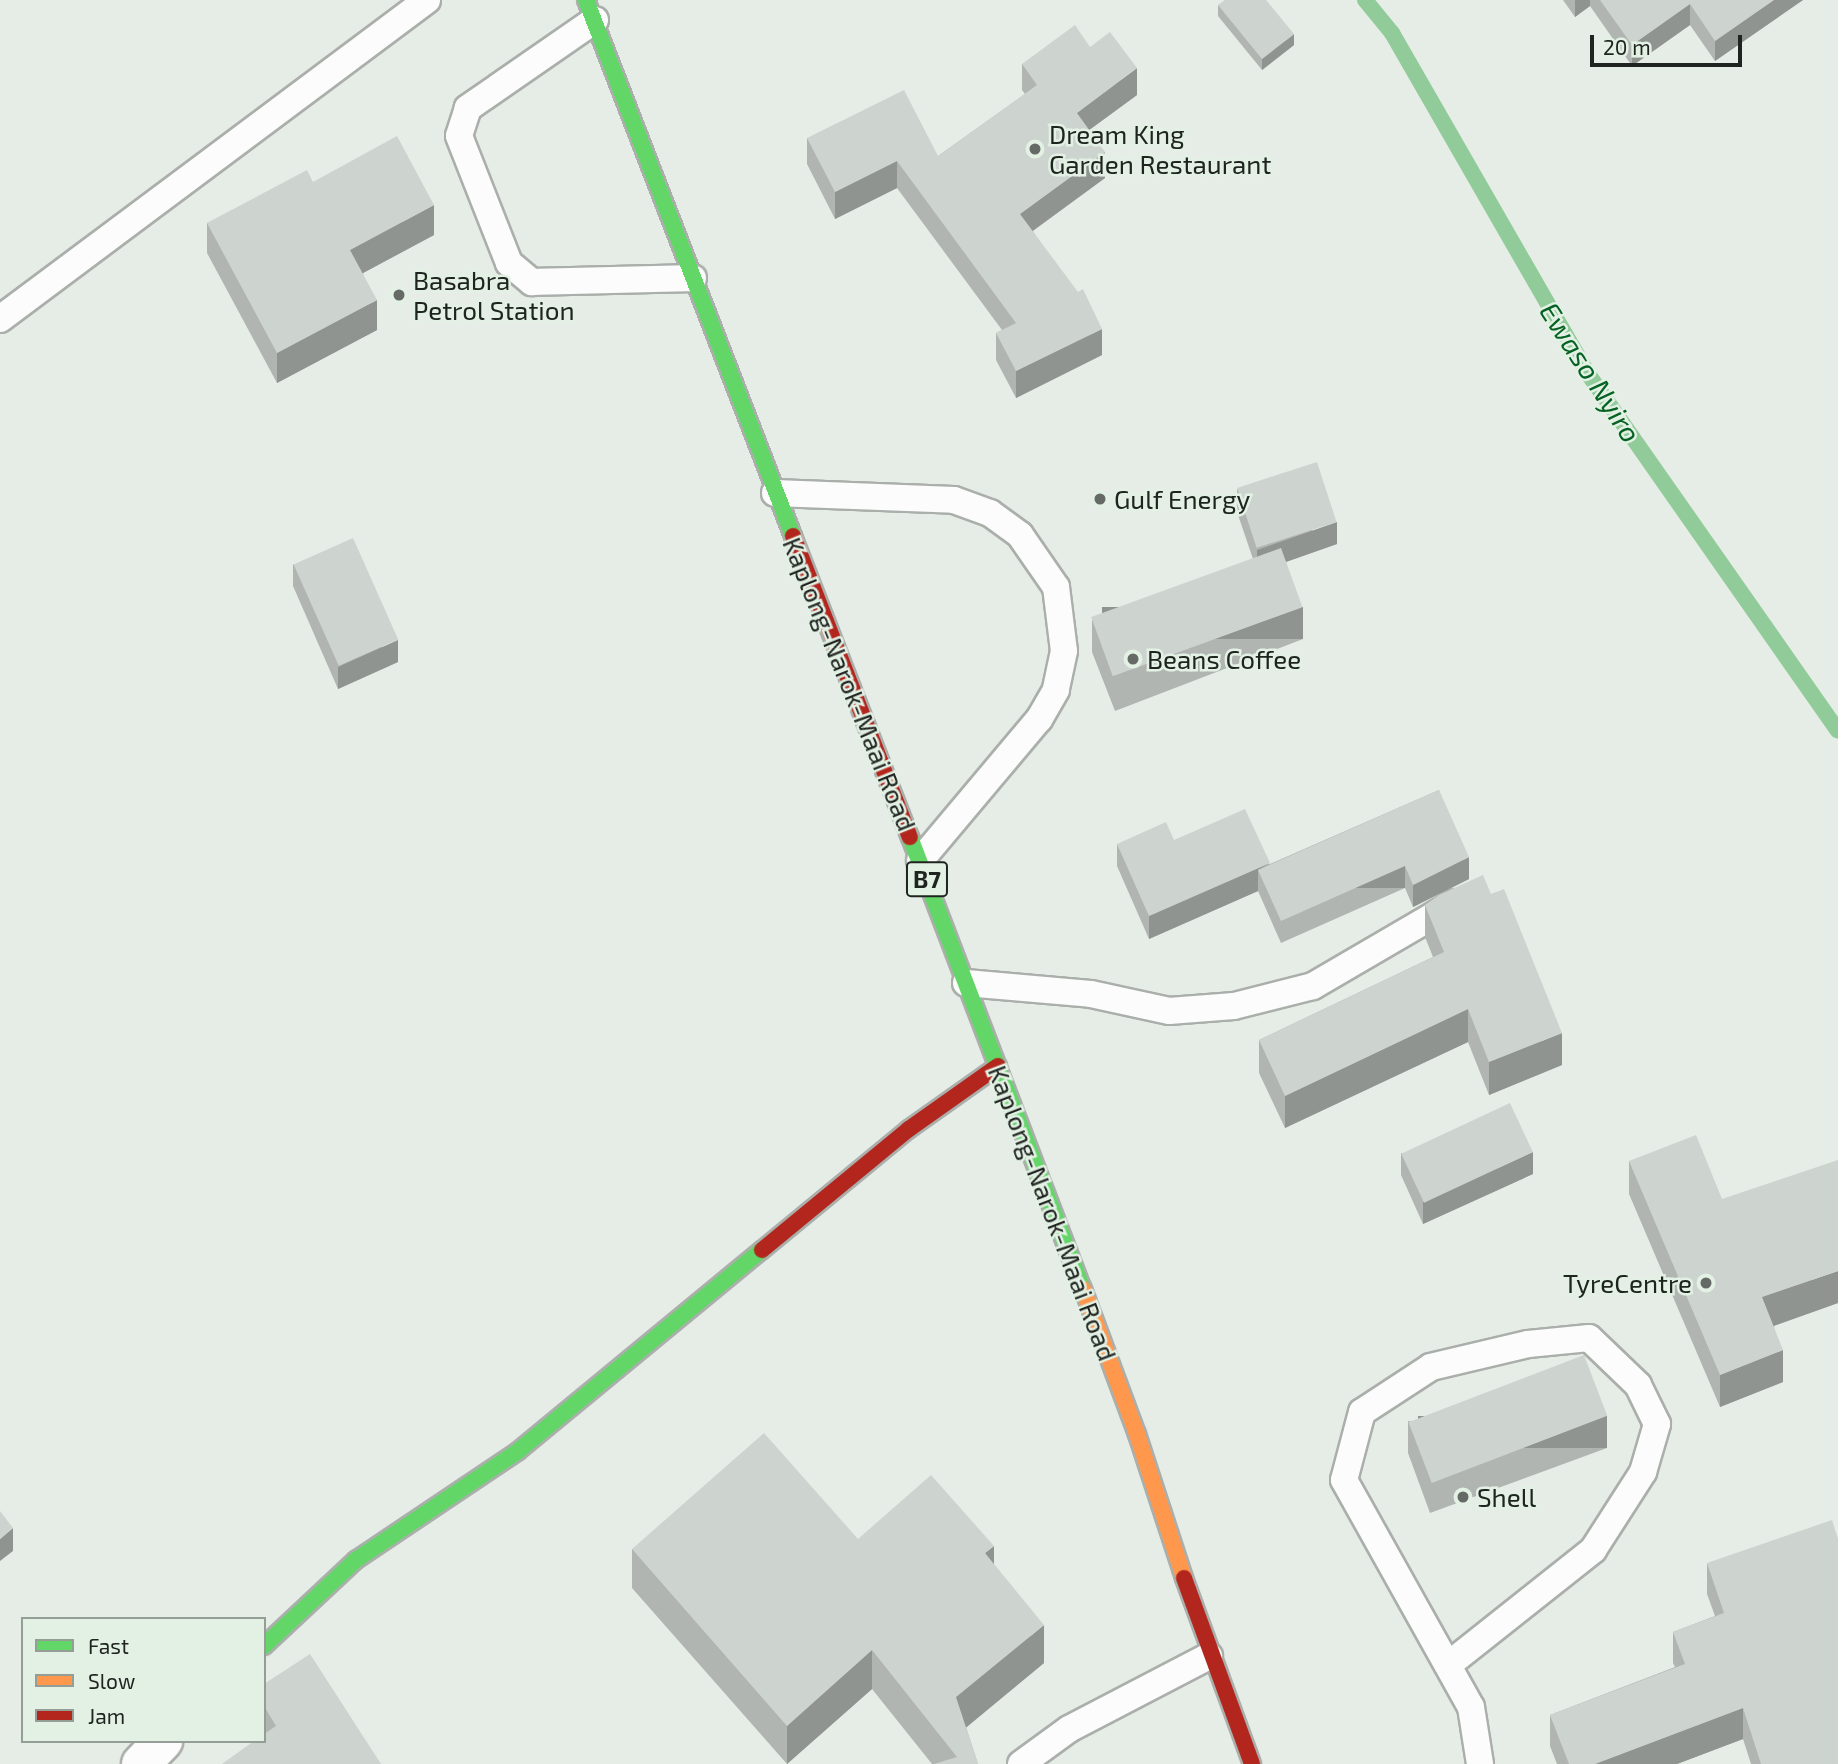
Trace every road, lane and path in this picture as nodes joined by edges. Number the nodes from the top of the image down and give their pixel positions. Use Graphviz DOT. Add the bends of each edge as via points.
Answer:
graph roads {
  1 [pos="427,0"];
  2 [pos="590,10"];
  3 [pos="693,278"];
  4 [pos="0,319"];
  5 [pos="775,493"];
  6 [pos="920,861"];
  7 [pos="1479,892"];
  8 [pos="966,983"];
  9 [pos="998,1066"];
  10 [pos="266,1644"];
  11 [pos="1209,1656"];
  12 [pos="1448,1665"];
  13 [pos="161,1743"];
  14 [pos="141,1764"];
  15 [pos="1021,1764"];
  16 [pos="1252,1764"];
  17 [pos="1480,1764"];
  1 -- 4 [label="lane"];
  2 -- 3 [label="main road, Kaplong-Narok-Maai Road / B7"];
  2 -- 3 [label="lane" via="468,108 458,136 509,263 532,282"];
  3 -- 5 [label="main road, Kaplong-Narok-Maai Road / B7"];
  5 -- 6 [label="main road, Kaplong-Narok-Maai Road / B7"];
  5 -- 6 [label="lane" via="954,500 990,513 1020,535 1056,587 1064,651 1056,690 1039,719"];
  6 -- 8 [label="main road, Kaplong-Narok-Maai Road / B7"];
  7 -- 8 [label="lane" via="1431,914 1351,968 1313,986 1234,1006 1169,1011 1091,994"];
  8 -- 9 [label="main road, Kaplong-Narok-Maai Road / B7"];
  9 -- 10 [label="main road" via="909,1129 518,1451 356,1560"];
  9 -- 11 [label="main road, Kaplong-Narok-Maai Road / B7" via="1137,1434"];
  11 -- 15 [label="lane" via="1069,1729"];
  11 -- 16 [label="main road, Kaplong-Narok-Maai Road / B7"];
  12 -- 12 [label="lane" via="1344,1480 1362,1412 1431,1367 1528,1344 1589,1338 1638,1385 1657,1424 1643,1472 1593,1550"];
  12 -- 17 [label="lane" via="1471,1707"];
  13 -- 14 [label="street"];
}
